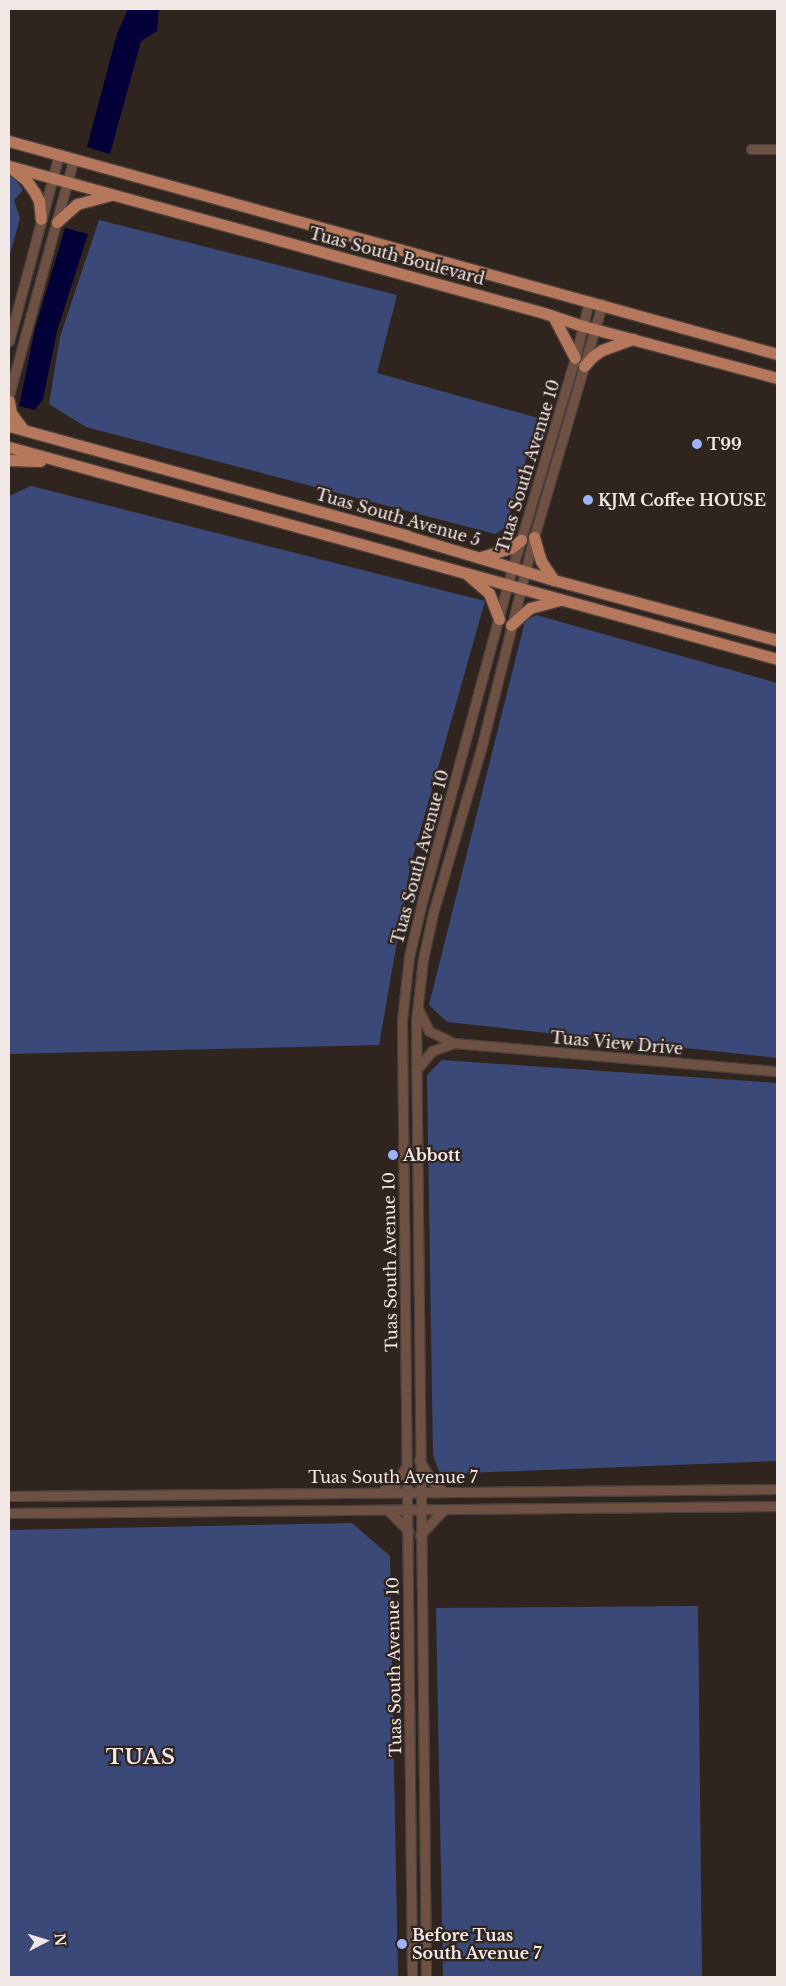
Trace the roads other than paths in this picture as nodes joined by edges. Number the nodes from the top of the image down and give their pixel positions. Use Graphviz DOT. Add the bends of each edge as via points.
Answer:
graph roads {
  1 [pos="9,141"];
  2 [pos="773,148"];
  3 [pos="751,149"];
  4 [pos="59,154"];
  5 [pos="74,158"];
  6 [pos="9,166"];
  7 [pos="52,178"];
  8 [pos="68,182"];
  9 [pos="112,194"];
  10 [pos="42,219"];
  11 [pos="57,222"];
  12 [pos="589,301"];
  13 [pos="602,304"];
  14 [pos="553,316"];
  15 [pos="582,326"];
  16 [pos="595,329"];
  17 [pos="633,339"];
  18 [pos="9,341"];
  19 [pos="777,354"];
  20 [pos="580,362"];
  21 [pos="777,378"];
  22 [pos="9,395"];
  23 [pos="9,401"];
  24 [pos="9,426"];
  25 [pos="23,430"];
  26 [pos="9,447"];
  27 [pos="9,460"];
  28 [pos="62,462"];
  29 [pos="534,538"];
  30 [pos="521,540"];
  31 [pos="479,557"];
  32 [pos="513,567"];
  33 [pos="460,571"];
  34 [pos="526,571"];
  35 [pos="554,580"];
  36 [pos="508,584"];
  37 [pos="522,588"];
  38 [pos="562,599"];
  39 [pos="499,619"];
  40 [pos="512,625"];
  41 [pos="777,640"];
  42 [pos="777,659"];
  43 [pos="417,1007"];
  44 [pos="454,1043"];
  45 [pos="416,1070"];
  46 [pos="777,1071"];
  47 [pos="419,1460"];
  48 [pos="407,1462"];
  49 [pos="777,1489"];
  50 [pos="374,1492"];
  51 [pos="408,1492"];
  52 [pos="420,1492"];
  53 [pos="444,1492"];
  54 [pos="9,1496"];
  55 [pos="777,1506"];
  56 [pos="408,1510"];
  57 [pos="420,1510"];
  58 [pos="443,1510"];
  59 [pos="389,1511"];
  60 [pos="9,1513"];
  61 [pos="408,1531"];
  62 [pos="420,1534"];
  63 [pos="412,1977"];
  64 [pos="426,1977"];
  1 -- 4 [label="main road"];
  2 -- 3 [label="street"];
  4 -- 5 [label="main road"];
  4 -- 7 [label="street"];
  5 -- 8 [label="street"];
  5 -- 12 [label="main road"];
  6 -- 7 [label="main road, Tuas South Boulevard"];
  6 -- 10 [label="main road" via="26,180 35,193"];
  7 -- 8 [label="main road, Tuas South Boulevard"];
  7 -- 10 [label="street"];
  8 -- 9 [label="main road, Tuas South Boulevard"];
  8 -- 11 [label="street"];
  9 -- 11 [label="main road" via="77,204"];
  9 -- 14 [label="main road, Tuas South Boulevard"];
  10 -- 18 [label="street"];
  11 -- 22 [label="street"];
  12 -- 13 [label="main road"];
  12 -- 15 [label="street, Tuas South Avenue 10"];
  13 -- 16 [label="street, Tuas South Avenue 10"];
  13 -- 19 [label="main road"];
  14 -- 15 [label="main road, Tuas South Boulevard"];
  14 -- 20 [label="main road"];
  15 -- 16 [label="main road, Tuas South Boulevard"];
  15 -- 20 [label="street, Tuas South Avenue 10"];
  16 -- 17 [label="main road, Tuas South Boulevard"];
  16 -- 20 [label="street, Tuas South Avenue 10"];
  17 -- 20 [label="main road"];
  17 -- 21 [label="main road, Tuas South Boulevard"];
  20 -- 29 [label="street, Tuas South Avenue 10"];
  20 -- 30 [label="street, Tuas South Avenue 10"];
  23 -- 25 [label="main road" via="11,413"];
  24 -- 25 [label="main road, Tuas South Avenue 5"];
  25 -- 31 [label="main road, Tuas South Avenue 5"];
  26 -- 28 [label="main road"];
  27 -- 28 [label="main road"];
  28 -- 33 [label="main road"];
  29 -- 34 [label="street, Tuas South Avenue 10"];
  29 -- 35 [label="main road" via="541,561"];
  30 -- 31 [label="main road" via="505,551"];
  30 -- 32 [label="street, Tuas South Avenue 10"];
  31 -- 32 [label="main road, Tuas South Avenue 5"];
  32 -- 34 [label="main road, Tuas South Avenue 5"];
  32 -- 36 [label="street, Tuas South Avenue 10"];
  33 -- 36 [label="main road"];
  33 -- 39 [label="main road" via="489,594"];
  34 -- 35 [label="main road, Tuas South Avenue 5"];
  34 -- 37 [label="street, Tuas South Avenue 10"];
  35 -- 41 [label="main road, Tuas South Avenue 5"];
  36 -- 37 [label="main road"];
  36 -- 39 [label="street, Tuas South Avenue 10"];
  37 -- 38 [label="main road"];
  37 -- 40 [label="street, Tuas South Avenue 10"];
  38 -- 40 [label="main road" via="530,608"];
  38 -- 42 [label="main road"];
  39 -- 48 [label="street, Tuas South Avenue 10" via="423,898 410,958 402,1020"];
  40 -- 43 [label="street, Tuas South Avenue 10" via="482,745 433,913"];
  43 -- 44 [label="street, Tuas View Drive" via="429,1031"];
  43 -- 45 [label="street, Tuas South Avenue 10"];
  44 -- 45 [label="street, Tuas View Drive" via="432,1051"];
  44 -- 46 [label="street, Tuas View Drive"];
  45 -- 47 [label="street, Tuas South Avenue 10"];
  47 -- 52 [label="street, Tuas South Avenue 10"];
  47 -- 53 [label="street" via="432,1481"];
  48 -- 50 [label="street" via="405,1471 393,1488"];
  48 -- 51 [label="street, Tuas South Avenue 10"];
  49 -- 53 [label="street, Tuas South Avenue 7"];
  50 -- 51 [label="street, Tuas South Avenue 7"];
  50 -- 54 [label="street, Tuas South Avenue 7"];
  51 -- 52 [label="street, Tuas South Avenue 7"];
  51 -- 56 [label="street, Tuas South Avenue 10"];
  52 -- 53 [label="street, Tuas South Avenue 7"];
  52 -- 57 [label="street, Tuas South Avenue 10"];
  55 -- 58 [label="street, Tuas South Avenue 7"];
  56 -- 57 [label="street, Tuas South Avenue 7"];
  56 -- 59 [label="street, Tuas South Avenue 7"];
  56 -- 61 [label="street, Tuas South Avenue 10"];
  57 -- 58 [label="street, Tuas South Avenue 7"];
  57 -- 62 [label="street, Tuas South Avenue 10"];
  58 -- 62 [label="street"];
  59 -- 60 [label="street, Tuas South Avenue 7"];
  59 -- 61 [label="street"];
  61 -- 63 [label="street, Tuas South Avenue 10"];
  62 -- 64 [label="street, Tuas South Avenue 10"];
}
